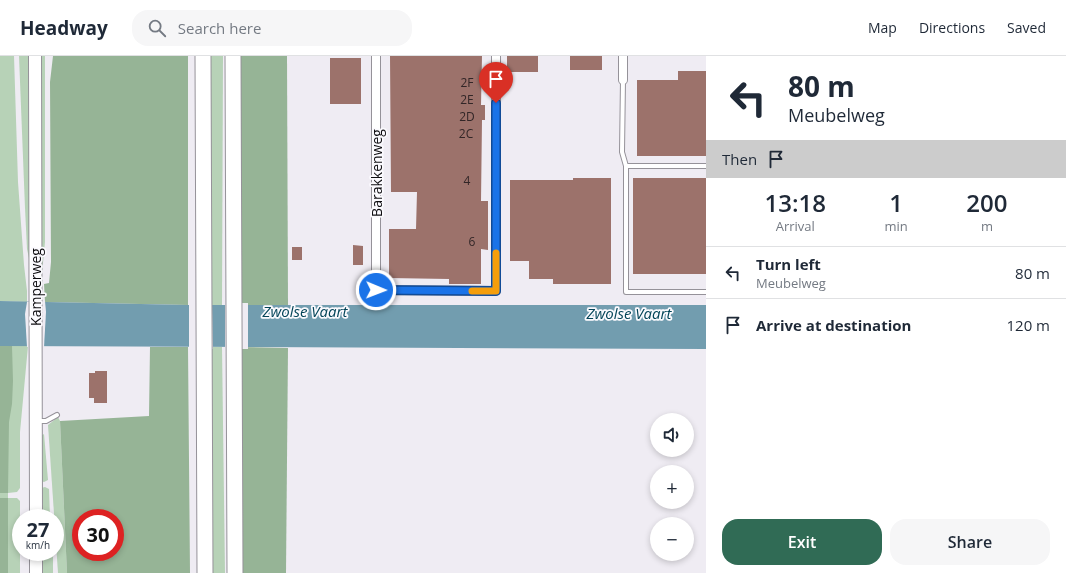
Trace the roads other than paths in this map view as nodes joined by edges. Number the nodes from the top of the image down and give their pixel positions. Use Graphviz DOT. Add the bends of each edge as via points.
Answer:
graph roads {
  1 [pos="35,56"];
  2 [pos="203,56"];
  3 [pos="233,56"];
  4 [pos="376,56"];
  5 [pos="496,56"];
  6 [pos="623,56"];
  7 [pos="623,80"];
  8 [pos="626,166"];
  9 [pos="706,166"];
  10 [pos="363,283"];
  11 [pos="376,286"];
  12 [pos="706,292"];
  13 [pos="57,415"];
  14 [pos="36,421"];
  15 [pos="36,509"];
  16 [pos="36,561"];
  17 [pos="36,573"];
  18 [pos="205,573"];
  19 [pos="235,573"];
  1 -- 14 [label="main road, Kamperweg"];
  2 -- 18 [label="highway"];
  3 -- 19 [label="highway"];
  4 -- 11 [label="street, Barakkenweg"];
  5 -- 11 [label="street" via="496,291"];
  6 -- 7 [label="street"];
  7 -- 8 [label="lane" via="622,152"];
  8 -- 9 [label="lane"];
  8 -- 12 [label="lane" via="626,292"];
  10 -- 11 [label="lane"];
  13 -- 14 [label="lane" via="46,421"];
  14 -- 15 [label="main road, Kamperweg"];
  16 -- 17 [label="main road"];
}
